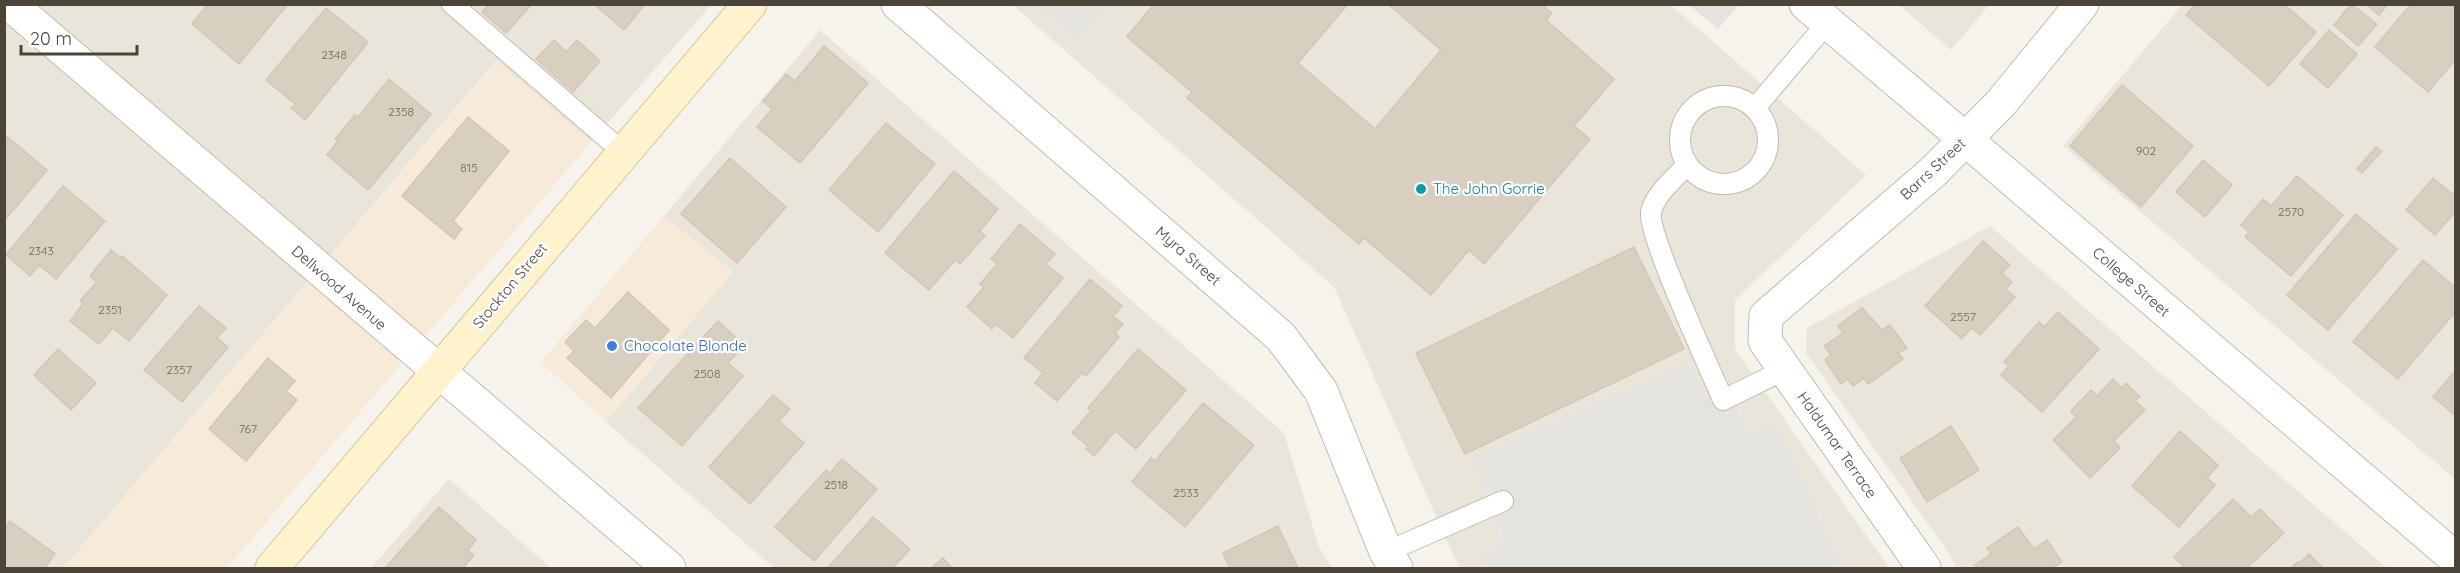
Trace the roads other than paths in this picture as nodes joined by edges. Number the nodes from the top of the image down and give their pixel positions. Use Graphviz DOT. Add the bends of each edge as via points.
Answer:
graph roads {
  1 [pos="10,4"];
  2 [pos="452,4"];
  3 [pos="750,4"];
  4 [pos="898,4"];
  5 [pos="2082,4"];
  6 [pos="1817,13"];
  7 [pos="1755,108"];
  8 [pos="1965,140"];
  9 [pos="624,153"];
  10 [pos="1687,165"];
  11 [pos="1767,316"];
  12 [pos="1784,370"];
  13 [pos="438,372"];
  14 [pos="1503,501"];
  15 [pos="2456,559"];
  16 [pos="1391,560"];
  17 [pos="272,568"];
  18 [pos="669,568"];
  19 [pos="1924,568"];
  1 -- 13 [label="street, Dellwood Avenue"];
  2 -- 9 [label="lane"];
  3 -- 9 [label="main road, Stockton Street"];
  4 -- 16 [label="street, Myra Street" via="1281,337 1321,392"];
  5 -- 8 [label="street, Barrs Street" via="2001,103"];
  6 -- 7 [label="lane"];
  6 -- 8 [label="street, College Street"];
  7 -- 10 [label="lane" via="1743,100 1715,96 1690,110 1680,137"];
  7 -- 10 [label="lane" via="1768,135 1762,163 1752,174 1725,184 1711,182"];
  8 -- 11 [label="street, Barrs Street"];
  8 -- 15 [label="street, College Street"];
  9 -- 13 [label="main road, Stockton Street"];
  10 -- 12 [label="lane" via="1663,191 1651,212 1657,241 1723,400"];
  11 -- 12 [label="street, Haldumar Terrace" via="1765,341"];
  12 -- 19 [label="street, Haldumar Terrace"];
  13 -- 17 [label="main road, Stockton Street"];
  13 -- 18 [label="street, Dellwood Avenue"];
  14 -- 16 [label="lane"];
}
